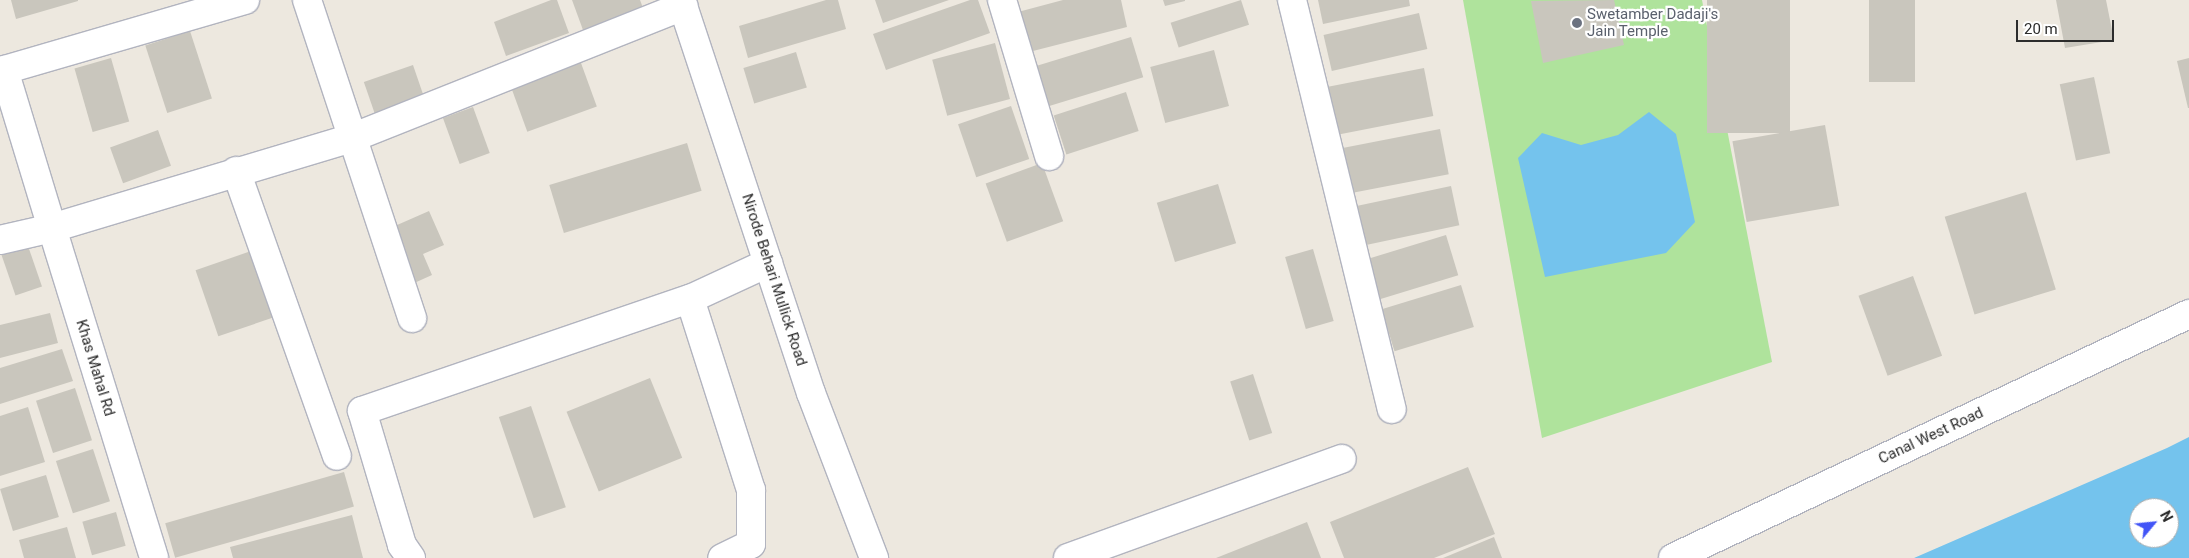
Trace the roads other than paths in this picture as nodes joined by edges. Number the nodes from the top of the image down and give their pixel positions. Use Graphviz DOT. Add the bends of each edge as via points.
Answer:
graph roads {
  1 [pos="245,0"];
  2 [pos="307,0"];
  3 [pos="1002,0"];
  4 [pos="1292,0"];
  5 [pos="682,3"];
  6 [pos="349,139"];
  7 [pos="1049,156"];
  8 [pos="236,171"];
  9 [pos="52,228"];
  10 [pos="0,240"];
  11 [pos="771,272"];
  12 [pos="690,299"];
  13 [pos="2189,314"];
  14 [pos="412,318"];
  15 [pos="1392,409"];
  16 [pos="337,456"];
  17 [pos="1342,458"];
  18 [pos="154,558"];
  19 [pos="411,558"];
  20 [pos="722,558"];
  21 [pos="874,558"];
  22 [pos="1068,558"];
  23 [pos="1673,558"];
  1 -- 9 [label="street, Khas Mahal Rd" via="4,70"];
  2 -- 6 [label="street"];
  3 -- 7 [label="street"];
  4 -- 15 [label="street"];
  5 -- 6 [label="street"];
  5 -- 11 [label="street, Nirode Behari Mullick Road"];
  6 -- 8 [label="street"];
  6 -- 14 [label="street"];
  8 -- 9 [label="street"];
  8 -- 16 [label="street"];
  9 -- 10 [label="street"];
  9 -- 18 [label="street, Khas Mahal Rd"];
  11 -- 12 [label="street" via="753,286 732,283"];
  11 -- 21 [label="street, Nirode Behari Mullick Road"];
  12 -- 19 [label="street" via="362,411 402,544"];
  12 -- 20 [label="street" via="752,490 751,544"];
  13 -- 23 [label="street, Canal West Road"];
  17 -- 22 [label="street"];
}
